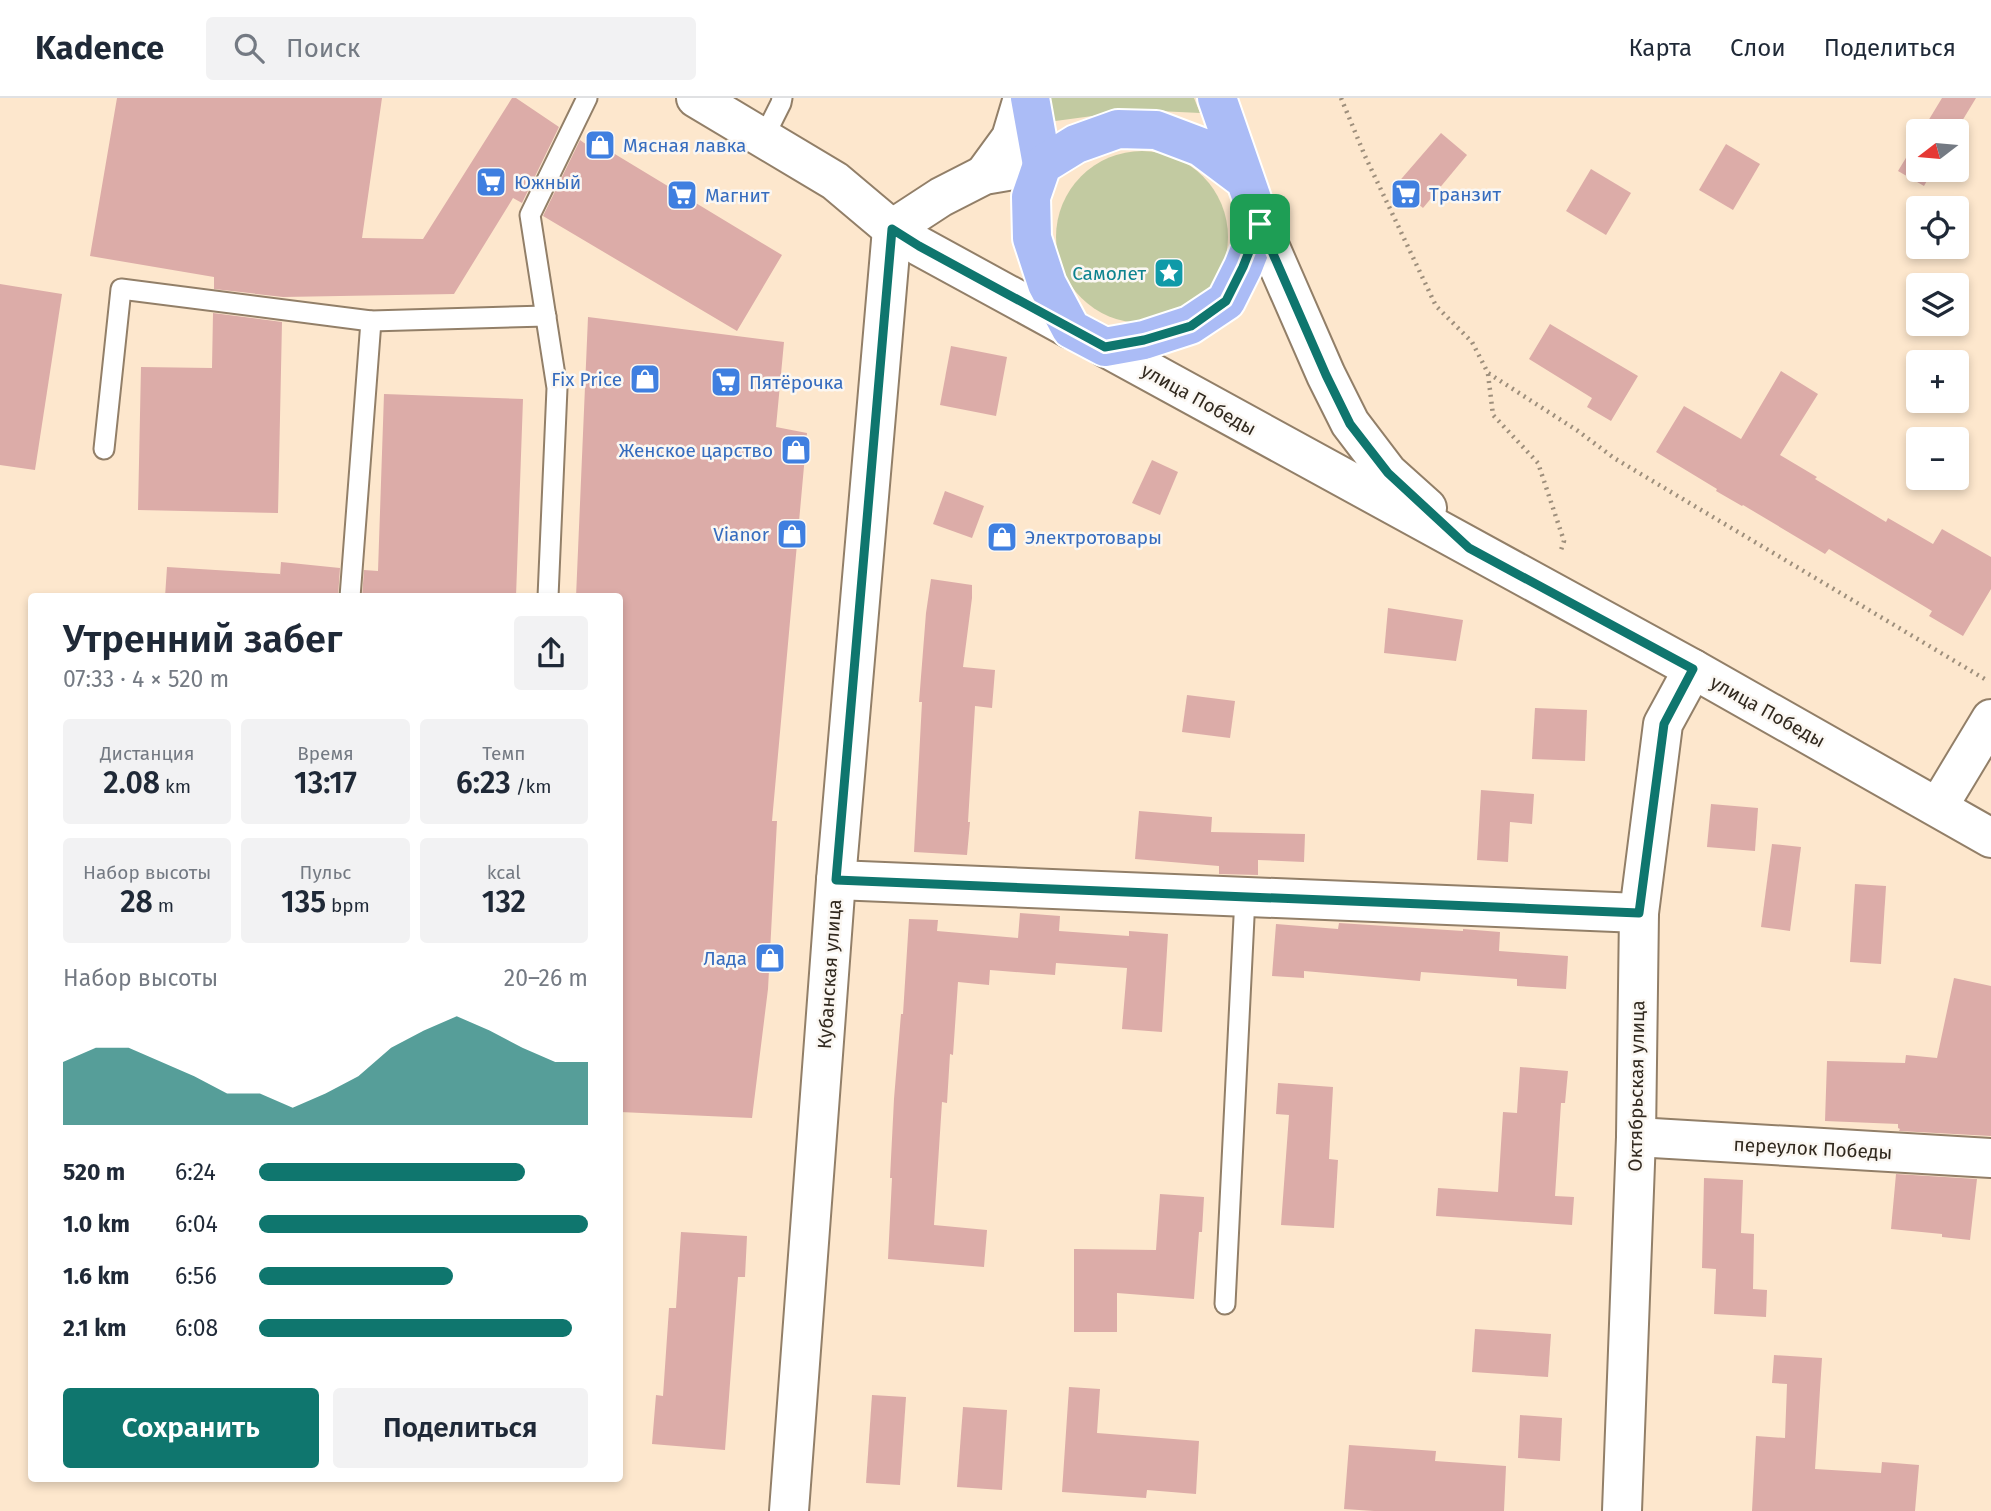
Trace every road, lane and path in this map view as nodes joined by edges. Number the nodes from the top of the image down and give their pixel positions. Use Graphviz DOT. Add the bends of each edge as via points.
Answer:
graph roads {
  1 [pos="587,98"];
  2 [pos="696,98"];
  3 [pos="782,98"];
  4 [pos="1023,98"];
  5 [pos="1030,98"];
  6 [pos="1217,98"];
  7 [pos="1341,98"];
  8 [pos="763,139"];
  9 [pos="1042,165"];
  10 [pos="984,175"];
  11 [pos="1245,180"];
  12 [pos="1260,224"];
  13 [pos="892,229"];
  14 [pos="545,316"];
  15 [pos="371,321"];
  16 [pos="1071,329"];
  17 [pos="1105,347"];
  18 [pos="1488,373"];
  19 [pos="104,449"];
  20 [pos="1469,548"];
  21 [pos="1546,590"];
  22 [pos="350,593"];
  23 [pos="548,593"];
  24 [pos="1693,669"];
  25 [pos="1991,683"];
  26 [pos="1991,719"];
  27 [pos="1938,807"];
  28 [pos="1991,838"];
  29 [pos="836,880"];
  30 [pos="1245,897"];
  31 [pos="1639,913"];
  32 [pos="1636,1137"];
  33 [pos="1991,1158"];
  34 [pos="1225,1304"];
  35 [pos="789,1511"];
  36 [pos="1622,1511"];
  1 -- 14 [label="lane" via="530,215"];
  2 -- 8 [label="street, улица Победы"];
  3 -- 8 [label="lane"];
  4 -- 10 [label="street" via="1011,138"];
  5 -- 9 [label="main road"];
  6 -- 11 [label="main road"];
  7 -- 18 [label="path" via="1436,306 1472,342"];
  8 -- 13 [label="street, улица Победы" via="835,181"];
  9 -- 10 [label="street"];
  9 -- 11 [label="main road" via="1076,144 1118,130 1156,130 1201,147"];
  9 -- 16 [label="main road" via="1031,197 1032,238 1047,284"];
  10 -- 13 [label="street"];
  11 -- 12 [label="main road"];
  12 -- 17 [label="main road" via="1226,301 1191,326"];
  12 -- 20 [label="street, улица Победы" via="1350,424 1388,473"];
  13 -- 16 [label="street, улица Победы"];
  13 -- 29 [label="street, Кубанская улица"];
  14 -- 15 [label="lane"];
  14 -- 23 [label="lane" via="557,388"];
  15 -- 19 [label="lane" via="121,289"];
  15 -- 22 [label="lane"];
  16 -- 17 [label="main road, улица Победы"];
  17 -- 20 [label="street, улица Победы"];
  18 -- 21 [label="path" via="1493,415 1538,463 1564,541"];
  18 -- 25 [label="path" via="1614,458"];
  20 -- 21 [label="street, улица Победы"];
  21 -- 24 [label="street, улица Победы"];
  24 -- 27 [label="street, улица Победы"];
  24 -- 31 [label="street, Октябрьская улица" via="1664,724"];
  26 -- 27 [label="street"];
  27 -- 28 [label="street, улица Победы"];
  29 -- 30 [label="street"];
  29 -- 35 [label="street, Кубанская улица"];
  30 -- 31 [label="street"];
  30 -- 34 [label="lane"];
  31 -- 32 [label="street, Октябрьская улица"];
  32 -- 33 [label="street, переулок Победы"];
  32 -- 36 [label="street, Октябрьская улица"];
}
